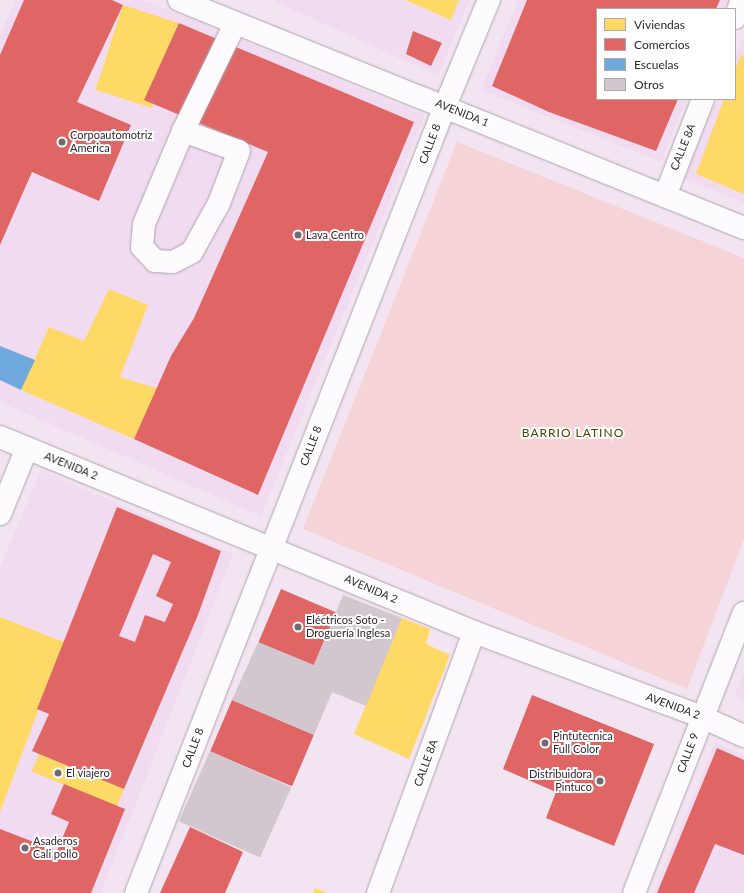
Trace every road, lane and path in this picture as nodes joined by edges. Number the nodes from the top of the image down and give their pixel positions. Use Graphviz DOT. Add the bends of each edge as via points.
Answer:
graph roads {
  1 [pos="179,0"];
  2 [pos="489,0"];
  3 [pos="742,0"];
  4 [pos="736,15"];
  5 [pos="235,24"];
  6 [pos="703,100"];
  7 [pos="445,106"];
  8 [pos="183,131"];
  9 [pos="665,196"];
  10 [pos="744,228"];
  11 [pos="0,437"];
  12 [pos="27,448"];
  13 [pos="0,514"];
  14 [pos="271,548"];
  15 [pos="744,613"];
  16 [pos="474,632"];
  17 [pos="702,717"];
  18 [pos="744,736"];
  19 [pos="136,893"];
  20 [pos="378,893"];
  21 [pos="634,893"];
  1 -- 5 [label="street, AVENIDA 1"];
  2 -- 7 [label="street, CALLE 8"];
  3 -- 4 [label="street"];
  5 -- 7 [label="street, AVENIDA 1"];
  5 -- 8 [label="street"];
  6 -- 9 [label="street, CALLE 8A"];
  7 -- 9 [label="street, AVENIDA 1"];
  7 -- 14 [label="street, CALLE 8"];
  8 -- 8 [label="street" via="144,224 142,247 155,262 173,262 192,252 219,203 240,151"];
  9 -- 10 [label="street, AVENIDA 1"];
  11 -- 12 [label="street, AVENIDA 2"];
  12 -- 13 [label="street"];
  12 -- 14 [label="street, AVENIDA 2"];
  14 -- 16 [label="street, AVENIDA 2"];
  14 -- 19 [label="street, CALLE 8"];
  15 -- 17 [label="street, CALLE 9"];
  16 -- 17 [label="street, AVENIDA 2"];
  16 -- 20 [label="street, CALLE 8A"];
  17 -- 18 [label="street, AVENIDA 2"];
  17 -- 21 [label="street, CALLE 9"];
}
